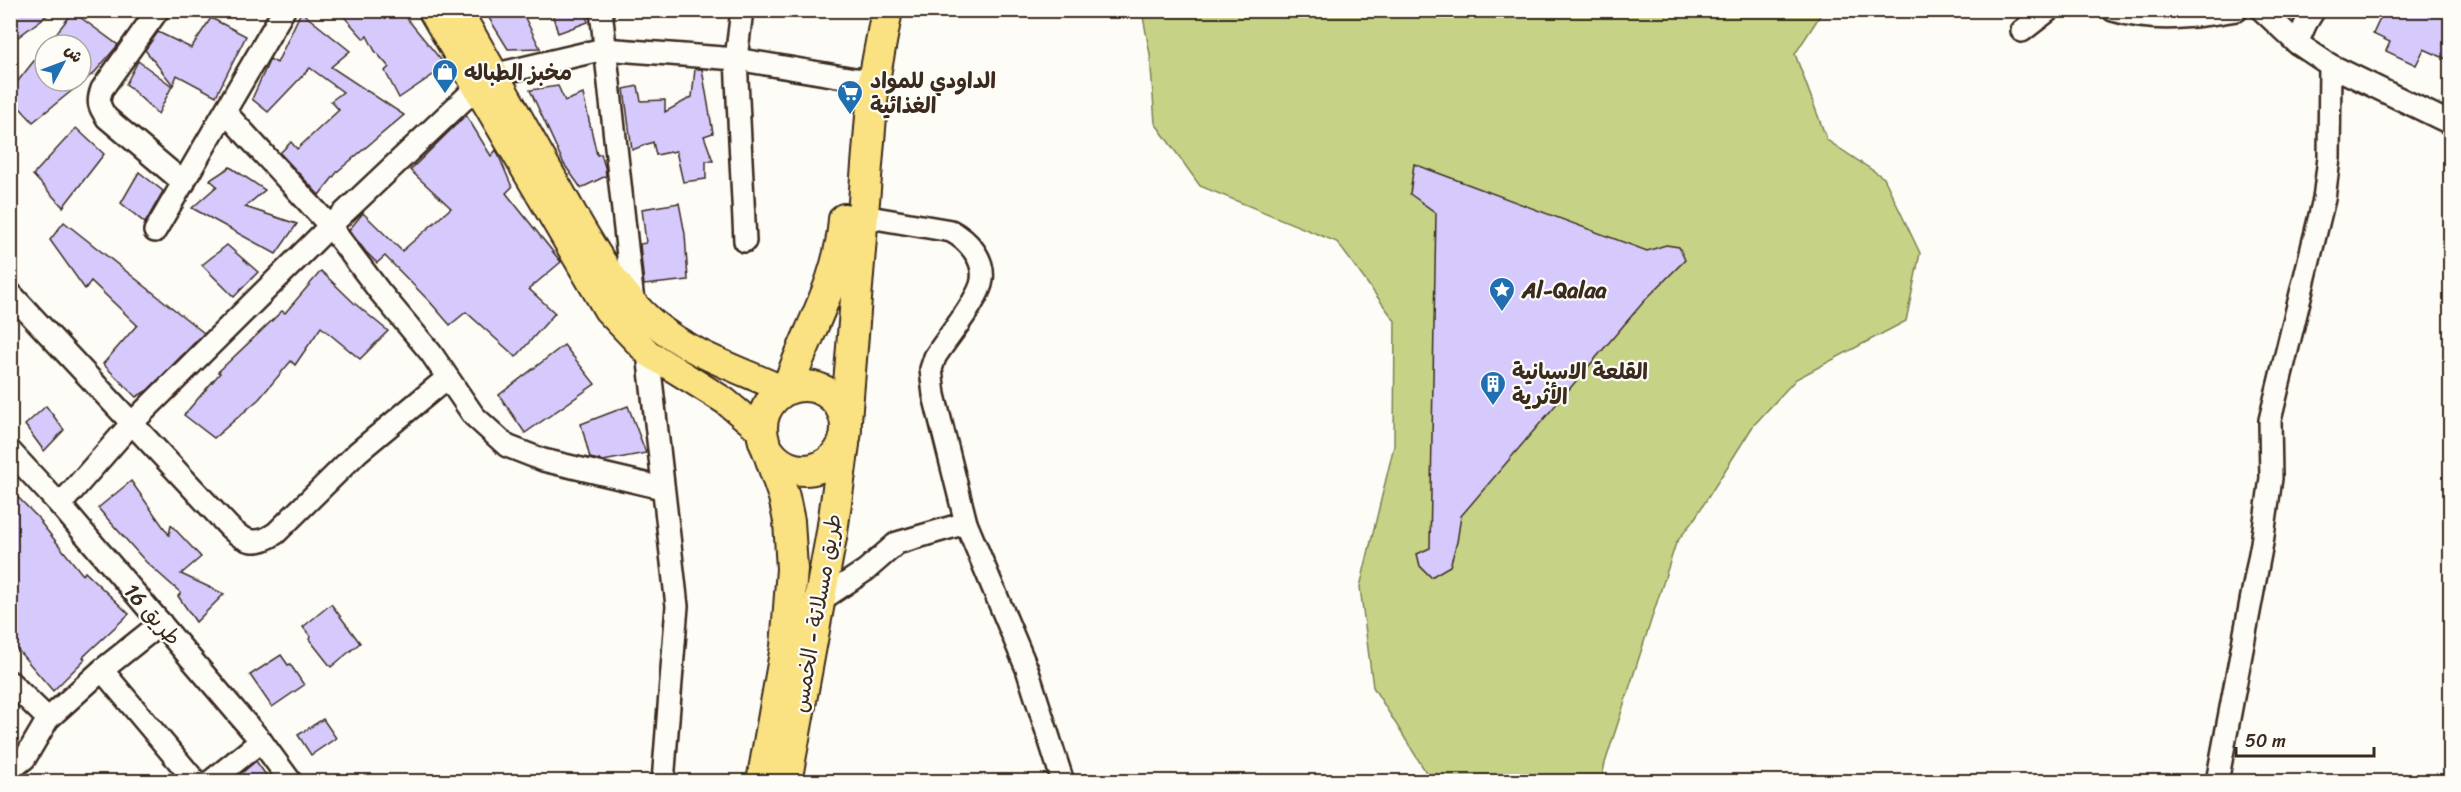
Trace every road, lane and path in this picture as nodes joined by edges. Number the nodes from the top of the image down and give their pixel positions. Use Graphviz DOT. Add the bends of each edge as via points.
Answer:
graph roads {
  1 [pos="158,10"];
  2 [pos="284,10"];
  3 [pos="431,10"];
  4 [pos="458,10"];
  5 [pos="601,10"];
  6 [pos="742,10"];
  7 [pos="866,10"];
  8 [pos="887,10"];
  9 [pos="2049,10"];
  10 [pos="2113,10"];
  11 [pos="2237,10"];
  12 [pos="2262,10"];
  13 [pos="2314,10"];
  14 [pos="2022,31"];
  15 [pos="2297,43"];
  16 [pos="604,49"];
  17 [pos="736,59"];
  18 [pos="2330,65"];
  19 [pos="864,80"];
  20 [pos="487,81"];
  21 [pos="225,112"];
  22 [pos="2451,123"];
  23 [pos="184,183"];
  24 [pos="863,216"];
  25 [pos="330,226"];
  26 [pos="155,231"];
  27 [pos="745,241"];
  28 [pos="10,293"];
  29 [pos="633,302"];
  30 [pos="648,353"];
  31 [pos="447,378"];
  32 [pos="786,389"];
  33 [pos="132,423"];
  34 [pos="845,432"];
  35 [pos="765,441"];
  36 [pos="10,451"];
  37 [pos="662,488"];
  38 [pos="60,505"];
  39 [pos="966,523"];
  40 [pos="818,602"];
  41 [pos="161,623"];
  42 [pos="102,670"];
  43 [pos="10,682"];
  44 [pos="48,719"];
  45 [pos="261,741"];
  46 [pos="10,770"];
  47 [pos="196,782"];
  48 [pos="210,782"];
  49 [pos="291,782"];
  50 [pos="663,782"];
  51 [pos="762,782"];
  52 [pos="786,782"];
  53 [pos="1063,782"];
  54 [pos="2217,782"];
  1 -- 23 [label="street" via="98,99 107,118"];
  2 -- 21 [label="street"];
  3 -- 20 [label="main road"];
  4 -- 20 [label="main road"];
  5 -- 16 [label="street"];
  6 -- 17 [label="street"];
  7 -- 19 [label="highway"];
  8 -- 19 [label="highway"];
  9 -- 14 [label="street"];
  10 -- 11 [label="street" via="2131,16 2166,18"];
  12 -- 15 [label="street"];
  13 -- 15 [label="street"];
  15 -- 18 [label="street"];
  16 -- 17 [label="street"];
  16 -- 20 [label="street"];
  16 -- 29 [label="street"];
  17 -- 19 [label="street"];
  17 -- 27 [label="street"];
  18 -- 22 [label="street"];
  18 -- 54 [label="street" via="2329,158 2324,199 2270,420 2271,478 2262,543"];
  19 -- 24 [label="highway, طريق مسلاتة - الخمس"];
  19 -- 32 [label="highway" via="843,235 826,300"];
  20 -- 25 [label="street"];
  20 -- 29 [label="main road" via="589,241"];
  20 -- 30 [label="main road" via="607,309"];
  21 -- 23 [label="street"];
  21 -- 25 [label="street"];
  23 -- 26 [label="street"];
  24 -- 34 [label="highway, طريق مسلاتة - الخمس"];
  24 -- 39 [label="street" via="951,231 972,247 980,264 982,280 978,292 940,348 931,369"];
  25 -- 31 [label="street"];
  25 -- 33 [label="street"];
  28 -- 33 [label="street"];
  29 -- 32 [label="main road" via="676,340"];
  30 -- 35 [label="main road" via="725,401"];
  30 -- 37 [label="street"];
  31 -- 33 [label="street" via="358,452 265,541 240,537"];
  31 -- 37 [label="street" via="474,416 507,446 543,460"];
  32 -- 34 [label="highway" via="812,386 824,390 842,408"];
  32 -- 35 [label="highway" via="767,407"];
  33 -- 38 [label="street"];
  34 -- 35 [label="highway" via="837,455 815,470 789,468 777,461"];
  34 -- 40 [label="highway, طريق مسلاتة - الخمس"];
  35 -- 51 [label="highway, طريق مسلاتة - الخمس" via="784,497 792,569 786,647"];
  36 -- 38 [label="street, طريق 16"];
  37 -- 50 [label="street" via="677,606"];
  38 -- 41 [label="street, طريق 16"];
  39 -- 40 [label="street" via="897,543 866,570"];
  39 -- 53 [label="street" via="1027,669"];
  40 -- 52 [label="highway, طريق مسلاتة - الخمس"];
  41 -- 42 [label="street"];
  41 -- 45 [label="street, طريق 16"];
  42 -- 44 [label="street"];
  42 -- 47 [label="street"];
  43 -- 44 [label="street"];
  44 -- 46 [label="street" via="25,758"];
  45 -- 48 [label="street"];
  45 -- 49 [label="street, طريق 16"];
}
